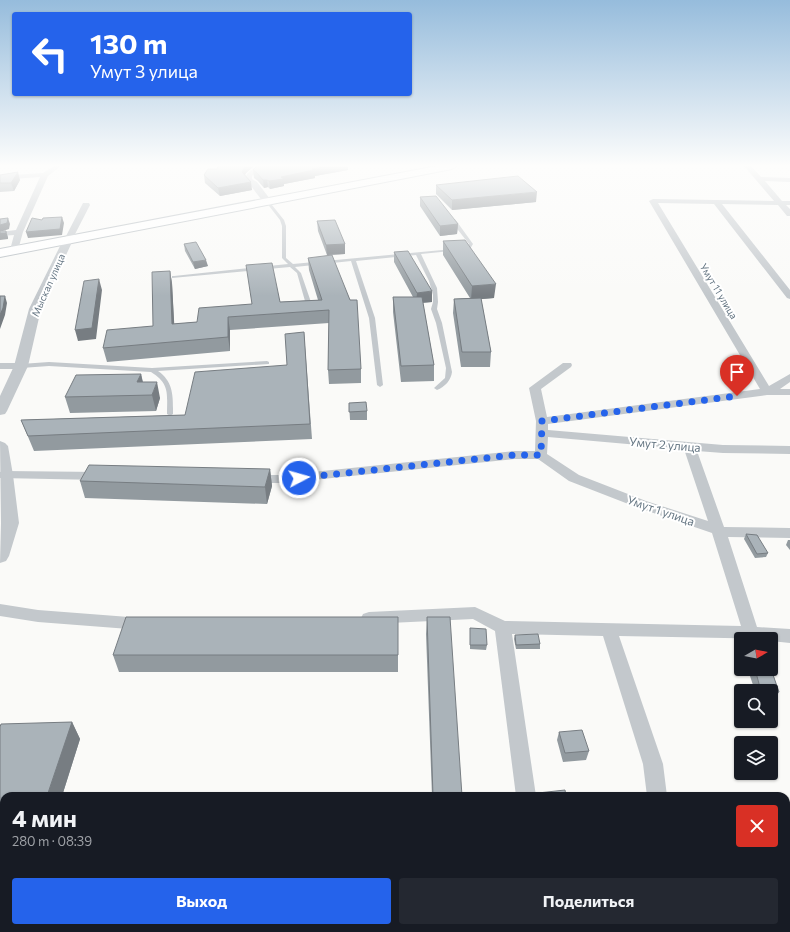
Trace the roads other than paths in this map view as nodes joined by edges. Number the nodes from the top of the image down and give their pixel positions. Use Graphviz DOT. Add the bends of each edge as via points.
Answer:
graph roads {
  1 [pos="29,209"];
  2 [pos="84,209"];
  3 [pos="224,209"];
  4 [pos="274,209"];
  5 [pos="658,209"];
  6 [pos="722,209"];
  7 [pos="449,214"];
  8 [pos="19,232"];
  9 [pos="0,234"];
  10 [pos="68,240"];
  11 [pos="14,250"];
  12 [pos="0,253"];
  13 [pos="418,253"];
  14 [pos="353,259"];
  15 [pos="290,266"];
  16 [pos="174,277"];
  17 [pos="790,296"];
  18 [pos="310,308"];
  19 [pos="267,363"];
  20 [pos="567,365"];
  21 [pos="0,366"];
  22 [pos="21,366"];
  23 [pos="152,370"];
  24 [pos="790,377"];
  25 [pos="380,384"];
  26 [pos="437,388"];
  27 [pos="767,392"];
  28 [pos="790,392"];
  29 [pos="0,411"];
  30 [pos="170,414"];
  31 [pos="541,427"];
  32 [pos="0,446"];
  33 [pos="689,446"];
  34 [pos="790,450"];
  35 [pos="541,455"];
  36 [pos="5,475"];
  37 [pos="116,477"];
  38 [pos="244,479"];
  39 [pos="718,529"];
  40 [pos="790,533"];
  41 [pos="0,556"];
  42 [pos="0,610"];
  43 [pos="356,618"];
  44 [pos="156,625"];
  45 [pos="503,627"];
  46 [pos="609,630"];
  47 [pos="750,632"];
  48 [pos="734,633"];
  49 [pos="778,635"];
  50 [pos="790,636"];
  51 [pos="525,792"];
  52 [pos="656,792"];
  1 -- 8 [label="street"];
  2 -- 10 [label="street, Мыскал улица"];
  3 -- 10 [label="main road"];
  4 -- 15 [label="lane" via="284,226 284,258"];
  5 -- 27 [label="street, Умут 11 улица"];
  6 -- 17 [label="street"];
  7 -- 13 [label="lane" via="471,245 466,249"];
  8 -- 9 [label="street"];
  8 -- 11 [label="street"];
  10 -- 11 [label="main road"];
  10 -- 22 [label="street, Мыскал улица" via="35,309"];
  11 -- 12 [label="main road"];
  13 -- 14 [label="lane"];
  13 -- 26 [label="lane" via="436,291 437,301 434,309 450,368 449,379"];
  14 -- 15 [label="lane"];
  14 -- 25 [label="lane" via="372,318"];
  15 -- 16 [label="lane"];
  15 -- 18 [label="lane" via="302,279"];
  19 -- 23 [label="lane"];
  20 -- 31 [label="street" via="535,388"];
  21 -- 22 [label="street"];
  22 -- 23 [label="lane" via="49,364"];
  22 -- 29 [label="street, Мыскал улица"];
  23 -- 30 [label="lane" via="162,376 170,386"];
  24 -- 27 [label="street"];
  27 -- 28 [label="street"];
  27 -- 31 [label="street"];
  31 -- 33 [label="street, Умут 2 улица"];
  31 -- 35 [label="street"];
  32 -- 36 [label="street"];
  33 -- 34 [label="street, Умут 2 улица"];
  33 -- 39 [label="street"];
  35 -- 38 [label="street" via="514,455 284,479"];
  35 -- 39 [label="street, Умут 1 улица" via="574,478 641,504"];
  36 -- 37 [label="street"];
  36 -- 41 [label="street" via="10,523"];
  39 -- 40 [label="street, Умут 1 улица" via="725,532"];
  39 -- 47 [label="street"];
  42 -- 44 [label="street" via="38,616"];
  43 -- 45 [label="street" via="475,613"];
  45 -- 46 [label="street"];
  45 -- 51 [label="street"];
  46 -- 48 [label="street"];
  46 -- 52 [label="street" via="653,764"];
  49 -- 50 [label="street"];
}
